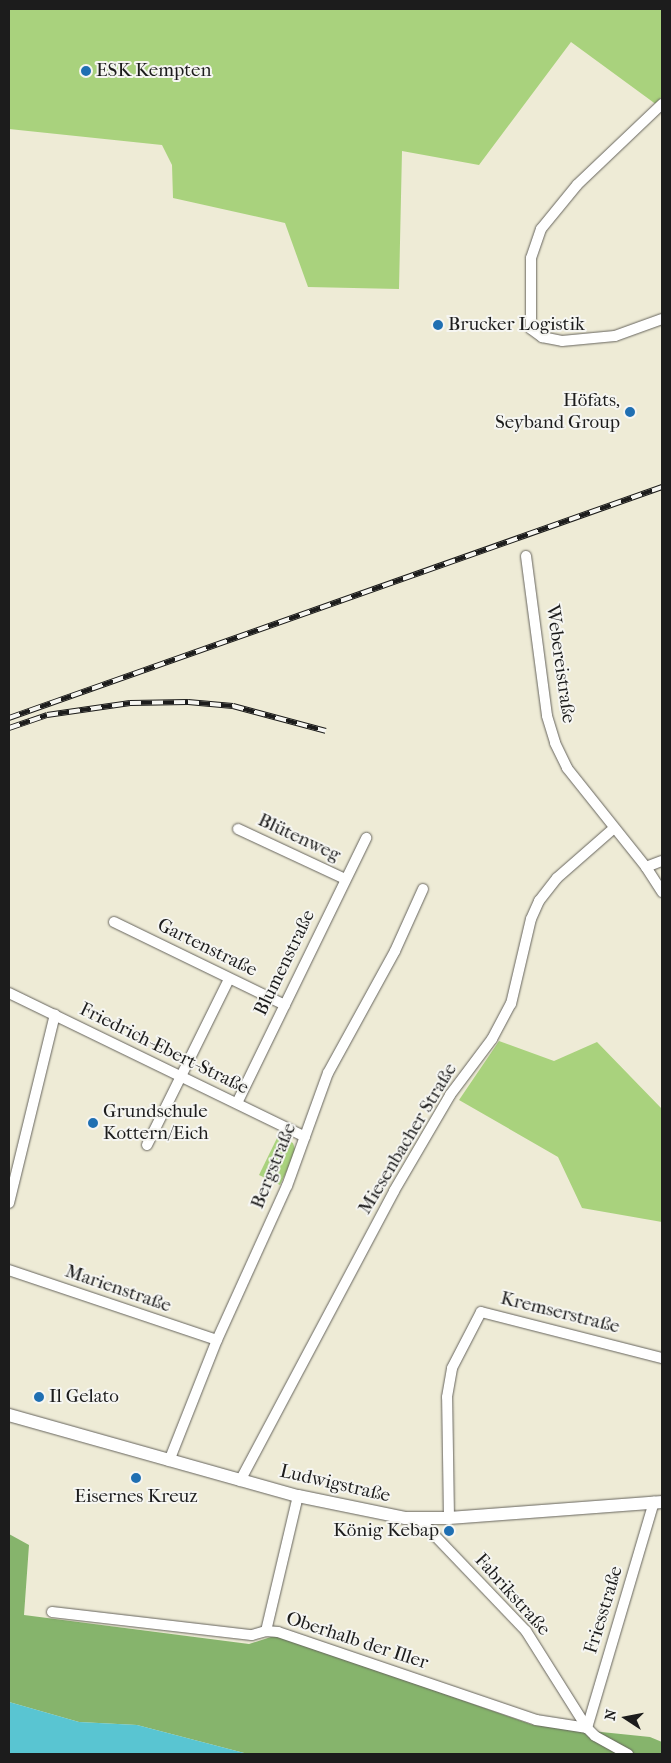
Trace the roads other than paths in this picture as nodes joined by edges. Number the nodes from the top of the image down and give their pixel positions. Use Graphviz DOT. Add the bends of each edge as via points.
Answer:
graph roads {
  1 [pos="662,104"];
  2 [pos="662,319"];
  3 [pos="526,556"];
  4 [pos="238,829"];
  5 [pos="613,829"];
  6 [pos="366,838"];
  7 [pos="662,861"];
  8 [pos="646,867"];
  9 [pos="345,879"];
  10 [pos="423,889"];
  11 [pos="662,892"];
  12 [pos="114,922"];
  13 [pos="229,979"];
  14 [pos="9,993"];
  15 [pos="285,1005"];
  16 [pos="55,1015"];
  17 [pos="180,1074"];
  18 [pos="237,1103"];
  19 [pos="305,1137"];
  20 [pos="147,1145"];
  21 [pos="9,1203"];
  22 [pos="9,1270"];
  23 [pos="217,1340"];
  24 [pos="662,1358"];
  25 [pos="9,1415"];
  26 [pos="169,1461"];
  27 [pos="240,1481"];
  28 [pos="298,1496"];
  29 [pos="658,1502"];
  30 [pos="418,1518"];
  31 [pos="449,1518"];
  32 [pos="52,1612"];
  33 [pos="266,1630"];
  34 [pos="587,1728"];
  35 [pos="628,1754"];
  1 -- 2 [label="street" via="578,185 541,229 531,258 531,329 542,337 562,341 614,336"];
  3 -- 5 [label="street, Webereistraße" via="547,716 555,743 567,768"];
  4 -- 9 [label="street, Blütenweg"];
  5 -- 8 [label="street, Webereistraße"];
  5 -- 27 [label="street, Miesenbacher Straße" via="557,878 539,901 531,919 511,1004 492,1039 450,1095 394,1191"];
  6 -- 9 [label="street, Blumenstraße"];
  7 -- 8 [label="street"];
  8 -- 11 [label="street, Webereistraße"];
  9 -- 15 [label="street, Blumenstraße"];
  10 -- 19 [label="street, Bergstraße" via="395,951 328,1073"];
  12 -- 13 [label="street, Gartenstraße"];
  13 -- 15 [label="street, Gartenstraße"];
  13 -- 17 [label="street"];
  14 -- 16 [label="street, Friedrich-Ebert-Straße"];
  15 -- 18 [label="street, Blumenstraße"];
  16 -- 17 [label="street, Friedrich-Ebert-Straße"];
  16 -- 21 [label="street"];
  17 -- 18 [label="street, Friedrich-Ebert-Straße"];
  17 -- 20 [label="street"];
  18 -- 19 [label="street, Friedrich-Ebert-Straße"];
  19 -- 23 [label="street, Bergstraße" via="287,1186"];
  22 -- 23 [label="street, Marienstraße"];
  23 -- 26 [label="street, Bergstraße"];
  24 -- 31 [label="street, Kremserstraße" via="481,1312 452,1368 447,1397"];
  25 -- 26 [label="street, Ludwigstraße"];
  26 -- 27 [label="street, Ludwigstraße"];
  27 -- 28 [label="street, Ludwigstraße"];
  28 -- 30 [label="street, Ludwigstraße" via="377,1514"];
  28 -- 33 [label="street"];
  29 -- 31 [label="street, Ludwigstraße"];
  29 -- 34 [label="street, Friesstraße"];
  30 -- 31 [label="street, Ludwigstraße"];
  30 -- 34 [label="street, Fabrikstraße" via="526,1631"];
  32 -- 33 [label="street, Oberhalb der Iller" via="252,1635"];
  33 -- 34 [label="street, Oberhalb der Iller" via="536,1720"];
  34 -- 35 [label="street"];
}
